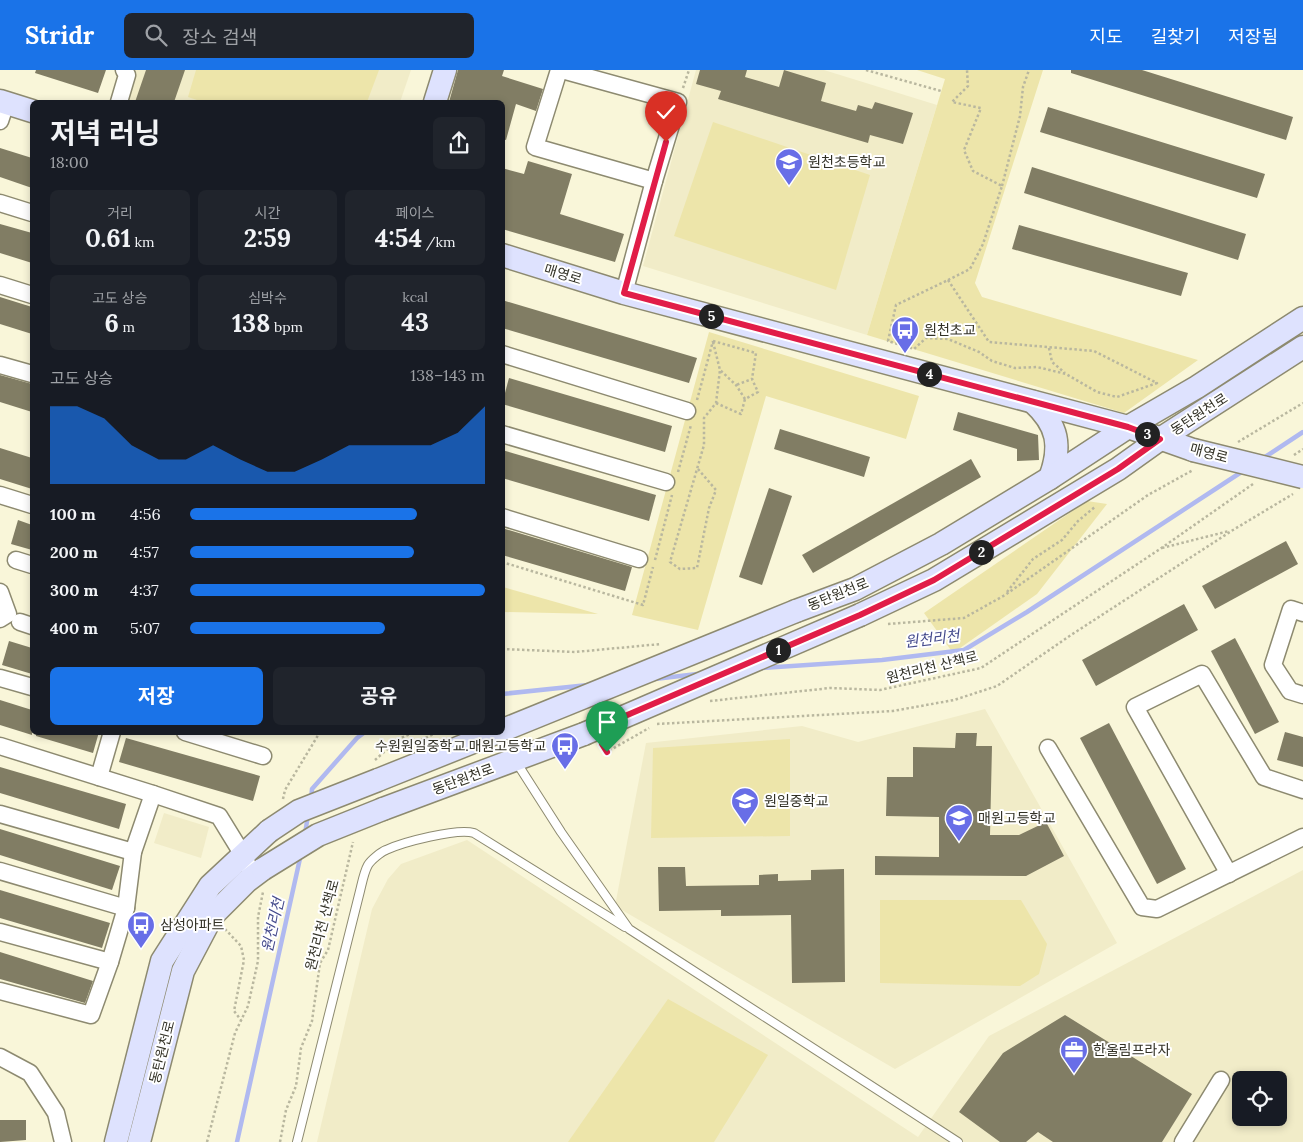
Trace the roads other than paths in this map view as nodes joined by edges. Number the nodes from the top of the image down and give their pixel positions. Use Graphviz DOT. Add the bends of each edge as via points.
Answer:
graph roads {
  1 [pos="124,70"];
  2 [pos="445,70"];
  3 [pos="560,70"];
  4 [pos="120,100"];
  5 [pos="436,100"];
  6 [pos="2,108"];
  7 [pos="30,111"];
  8 [pos="654,181"];
  9 [pos="0,203"];
  10 [pos="30,212"];
  11 [pos="505,256"];
  12 [pos="0,285"];
  13 [pos="624,293"];
  14 [pos="30,294"];
  15 [pos="1303,318"];
  16 [pos="1303,348"];
  17 [pos="505,355"];
  18 [pos="0,365"];
  19 [pos="30,373"];
  20 [pos="1033,402"];
  21 [pos="692,411"];
  22 [pos="1128,427"];
  23 [pos="505,435"];
  24 [pos="1160,439"];
  25 [pos="1050,478"];
  26 [pos="672,482"];
  27 [pos="1300,482"];
  28 [pos="0,495"];
  29 [pos="30,504"];
  30 [pos="505,518"];
  31 [pos="639,558"];
  32 [pos="16,560"];
  33 [pos="30,564"];
  34 [pos="0,592"];
  35 [pos="1303,613"];
  36 [pos="0,619"];
  37 [pos="0,678"];
  38 [pos="30,686"];
  39 [pos="1303,695"];
  40 [pos="505,729"];
  41 [pos="111,735"];
  42 [pos="195,735"];
  43 [pos="489,735"];
  44 [pos="503,735"];
  45 [pos="0,746"];
  46 [pos="1048,748"];
  47 [pos="263,756"];
  48 [pos="515,760"];
  49 [pos="98,777"];
  50 [pos="1303,790"];
  51 [pos="153,794"];
  52 [pos="0,814"];
  53 [pos="1303,837"];
  54 [pos="133,852"];
  55 [pos="242,855"];
  56 [pos="0,871"];
  57 [pos="1229,874"];
  58 [pos="260,879"];
  59 [pos="126,908"];
  60 [pos="629,929"];
  61 [pos="0,932"];
  62 [pos="110,962"];
  63 [pos="0,991"];
  64 [pos="0,1057"];
  65 [pos="1221,1080"];
  66 [pos="63,1142"];
  67 [pos="116,1142"];
  68 [pos="140,1142"];
  69 [pos="297,1142"];
  70 [pos="958,1142"];
  71 [pos="1183,1142"];
  1 -- 4 [label="street" via="127,75"];
  2 -- 5 [label="main road"];
  3 -- 8 [label="street" via="535,147"];
  3 -- 8 [label="street" via="678,102"];
  6 -- 7 [label="main road"];
  8 -- 13 [label="street"];
  9 -- 10 [label="street"];
  11 -- 13 [label="main road, 매영로"];
  12 -- 14 [label="street"];
  13 -- 20 [label="main road, 매영로"];
  15 -- 22 [label="main road, 동탄원천로"];
  16 -- 24 [label="main road, 동탄원천로"];
  17 -- 21 [label="street"];
  18 -- 19 [label="street"];
  20 -- 22 [label="main road, 매영로"];
  20 -- 25 [label="main road" via="1044,412 1055,432 1057,453"];
  22 -- 24 [label="main road, 매영로"];
  22 -- 25 [label="main road, 동탄원천로"];
  23 -- 26 [label="street"];
  24 -- 27 [label="main road, 매영로, bridge"];
  24 -- 48 [label="main road, 동탄원천로, bridge" via="1118,469 934,580 584,734"];
  25 -- 40 [label="main road, 동탄원천로, bridge" via="940,544 855,589"];
  28 -- 29 [label="street"];
  30 -- 31 [label="street"];
  32 -- 33 [label="street"];
  34 -- 36 [label="street" via="8,614"];
  35 -- 39 [label="street" via="1291,609 1273,664 1290,691"];
  37 -- 38 [label="street"];
  41 -- 49 [label="street"];
  42 -- 47 [label="street"];
  43 -- 55 [label="main road, 동탄원천로, bridge" via="374,772 299,811"];
  44 -- 48 [label="lane"];
  45 -- 49 [label="street"];
  46 -- 57 [label="street" via="1142,907 1157,909"];
  48 -- 58 [label="main road, 동탄원천로, bridge" via="318,835"];
  48 -- 60 [label="lane"];
  49 -- 51 [label="street"];
  50 -- 57 [label="street" via="1264,777 1202,674 1135,707"];
  51 -- 54 [label="street"];
  51 -- 55 [label="street" via="218,816"];
  52 -- 54 [label="street"];
  53 -- 57 [label="street"];
  54 -- 59 [label="street"];
  55 -- 58 [label="street"];
  55 -- 67 [label="main road, 동탄원천로" via="210,886 162,960"];
  56 -- 59 [label="street"];
  58 -- 68 [label="main road, 동탄원천로" via="212,916 183,971"];
  59 -- 62 [label="street"];
  60 -- 69 [label="lane" via="467,831 384,850 369,864 360,891"];
  60 -- 70 [label="lane"];
  61 -- 62 [label="street"];
  62 -- 63 [label="street" via="90,1015"];
  64 -- 66 [label="street" via="30,1073 56,1113"];
  65 -- 71 [label="street"];
}
